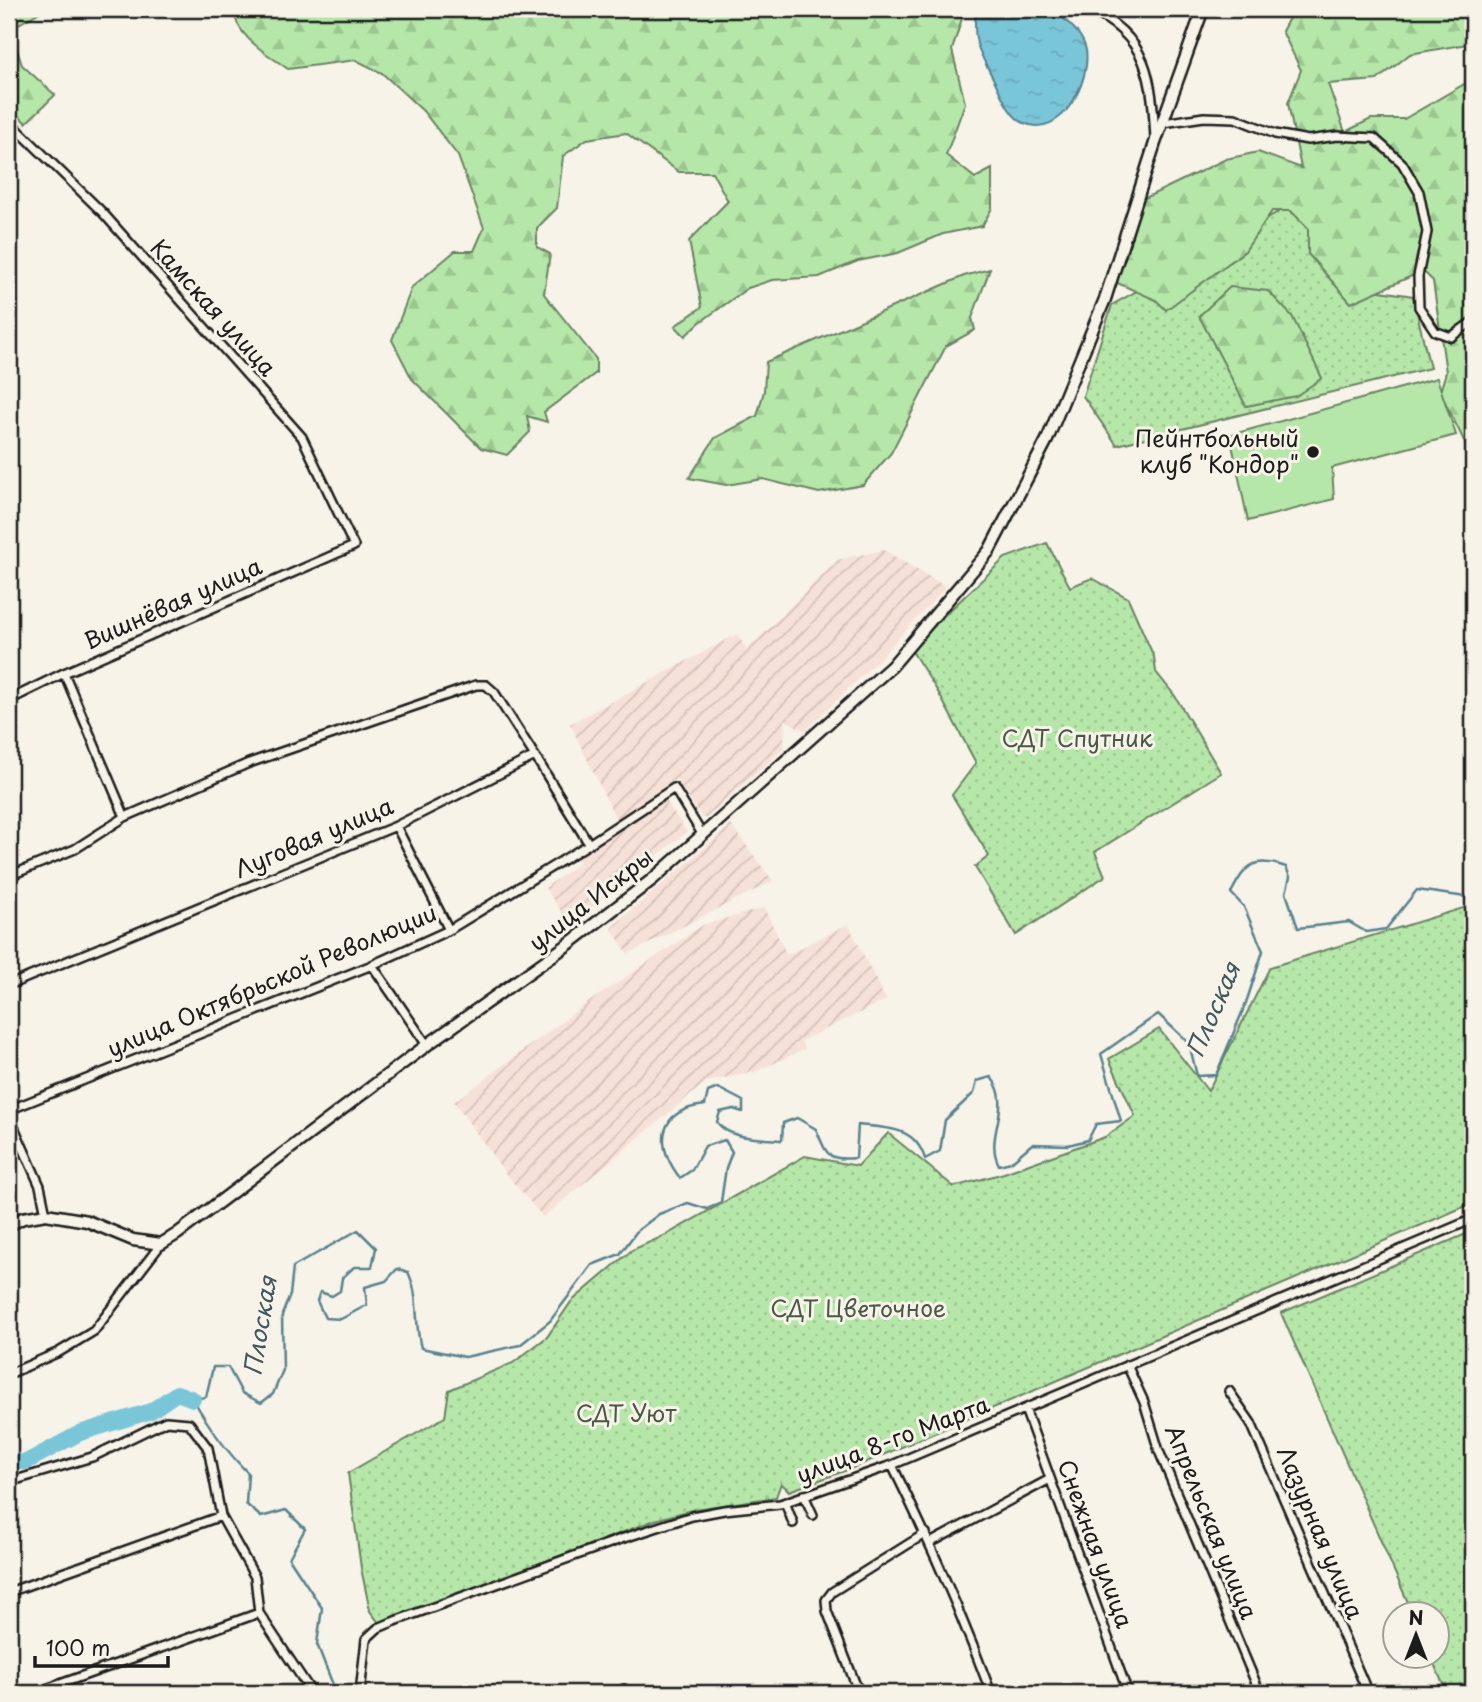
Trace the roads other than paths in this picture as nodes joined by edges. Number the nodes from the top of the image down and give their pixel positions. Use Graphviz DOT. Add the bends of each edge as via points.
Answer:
graph roads {
  1 [pos="1087,9"];
  2 [pos="1203,9"];
  3 [pos="9,121"];
  4 [pos="1163,123"];
  5 [pos="1155,143"];
  6 [pos="1473,321"];
  7 [pos="354,546"];
  8 [pos="64,673"];
  9 [pos="9,700"];
  10 [pos="535,756"];
  11 [pos="125,817"];
  12 [pos="396,826"];
  13 [pos="702,834"];
  14 [pos="589,844"];
  15 [pos="9,876"];
  16 [pos="449,930"];
  17 [pos="372,965"];
  18 [pos="9,985"];
  19 [pos="427,1045"];
  20 [pos="9,1113"];
  21 [pos="46,1214"];
  22 [pos="1473,1219"];
  23 [pos="9,1224"];
  24 [pos="161,1244"];
  25 [pos="1127,1365"];
  26 [pos="9,1374"];
  27 [pos="1229,1391"];
  28 [pos="1025,1409"];
  29 [pos="892,1465"];
  30 [pos="1051,1479"];
  31 [pos="9,1482"];
  32 [pos="804,1495"];
  33 [pos="785,1502"];
  34 [pos="813,1515"];
  35 [pos="221,1516"];
  36 [pos="793,1523"];
  37 [pos="926,1533"];
  38 [pos="930,1543"];
  39 [pos="9,1592"];
  40 [pos="259,1613"];
  41 [pos="624,1689"];
  42 [pos="34,1693"];
  43 [pos="312,1693"];
  44 [pos="360,1693"];
  45 [pos="616,1693"];
  46 [pos="859,1693"];
  47 [pos="991,1693"];
  48 [pos="1128,1693"];
  49 [pos="1260,1693"];
  50 [pos="1368,1693"];
  1 -- 5 [label="street" via="1108,20 1140,51 1152,86"];
  2 -- 4 [label="main road, улица Искры"];
  3 -- 7 [label="street, Камская улица" via="103,213 302,437"];
  4 -- 5 [label="main road, улица Искры"];
  4 -- 6 [label="street" via="1235,118 1275,134 1308,140 1374,138 1402,163 1419,192 1427,232 1418,276 1419,307 1435,331 1451,337"];
  5 -- 13 [label="main road, улица Искры" via="1100,312 1047,440 989,551 892,666"];
  7 -- 8 [label="street, Вишнёвая улица"];
  8 -- 9 [label="street, Вишнёвая улица"];
  8 -- 11 [label="street"];
  10 -- 11 [label="street" via="494,692 486,685 476,685 249,763"];
  10 -- 12 [label="street, Луговая улица"];
  10 -- 14 [label="street"];
  11 -- 15 [label="street" via="75,849"];
  12 -- 16 [label="street"];
  12 -- 18 [label="street, Луговая улица"];
  13 -- 14 [label="street, улица Октябрьской Революции" via="674,788"];
  13 -- 19 [label="main road, улица Искры" via="577,938"];
  14 -- 16 [label="street, улица Октябрьской Революции"];
  16 -- 17 [label="street, улица Октябрьской Революции"];
  17 -- 19 [label="street"];
  17 -- 20 [label="street, улица Октябрьской Революции"];
  19 -- 24 [label="main road, улица Искры"];
  20 -- 21 [label="street" via="40,1186"];
  21 -- 23 [label="main road"];
  21 -- 24 [label="main road" via="87,1221 133,1240"];
  22 -- 25 [label="street, улица 8-го Марта"];
  24 -- 26 [label="street" via="94,1331"];
  25 -- 28 [label="street, улица 8-го Марта"];
  25 -- 49 [label="street, Апрельская улица"];
  27 -- 50 [label="street, Лазурная улица" via="1251,1423"];
  28 -- 29 [label="street, улица 8-го Марта"];
  28 -- 30 [label="street, Снежная улица"];
  29 -- 32 [label="street, улица 8-го Марта"];
  29 -- 37 [label="street"];
  30 -- 38 [label="street"];
  30 -- 48 [label="street, Снежная улица"];
  31 -- 35 [label="street" via="92,1457 166,1422 189,1423 208,1448"];
  32 -- 33 [label="street, улица 8-го Марта"];
  32 -- 34 [label="street"];
  33 -- 36 [label="street"];
  33 -- 44 [label="street, улица 8-го Марта" via="692,1516 377,1628 366,1639"];
  35 -- 39 [label="street"];
  35 -- 40 [label="street" via="255,1577"];
  37 -- 38 [label="street"];
  37 -- 46 [label="street" via="826,1600"];
  38 -- 47 [label="street"];
  40 -- 42 [label="street"];
  40 -- 43 [label="street"];
  41 -- 45 [label="street"];
}
